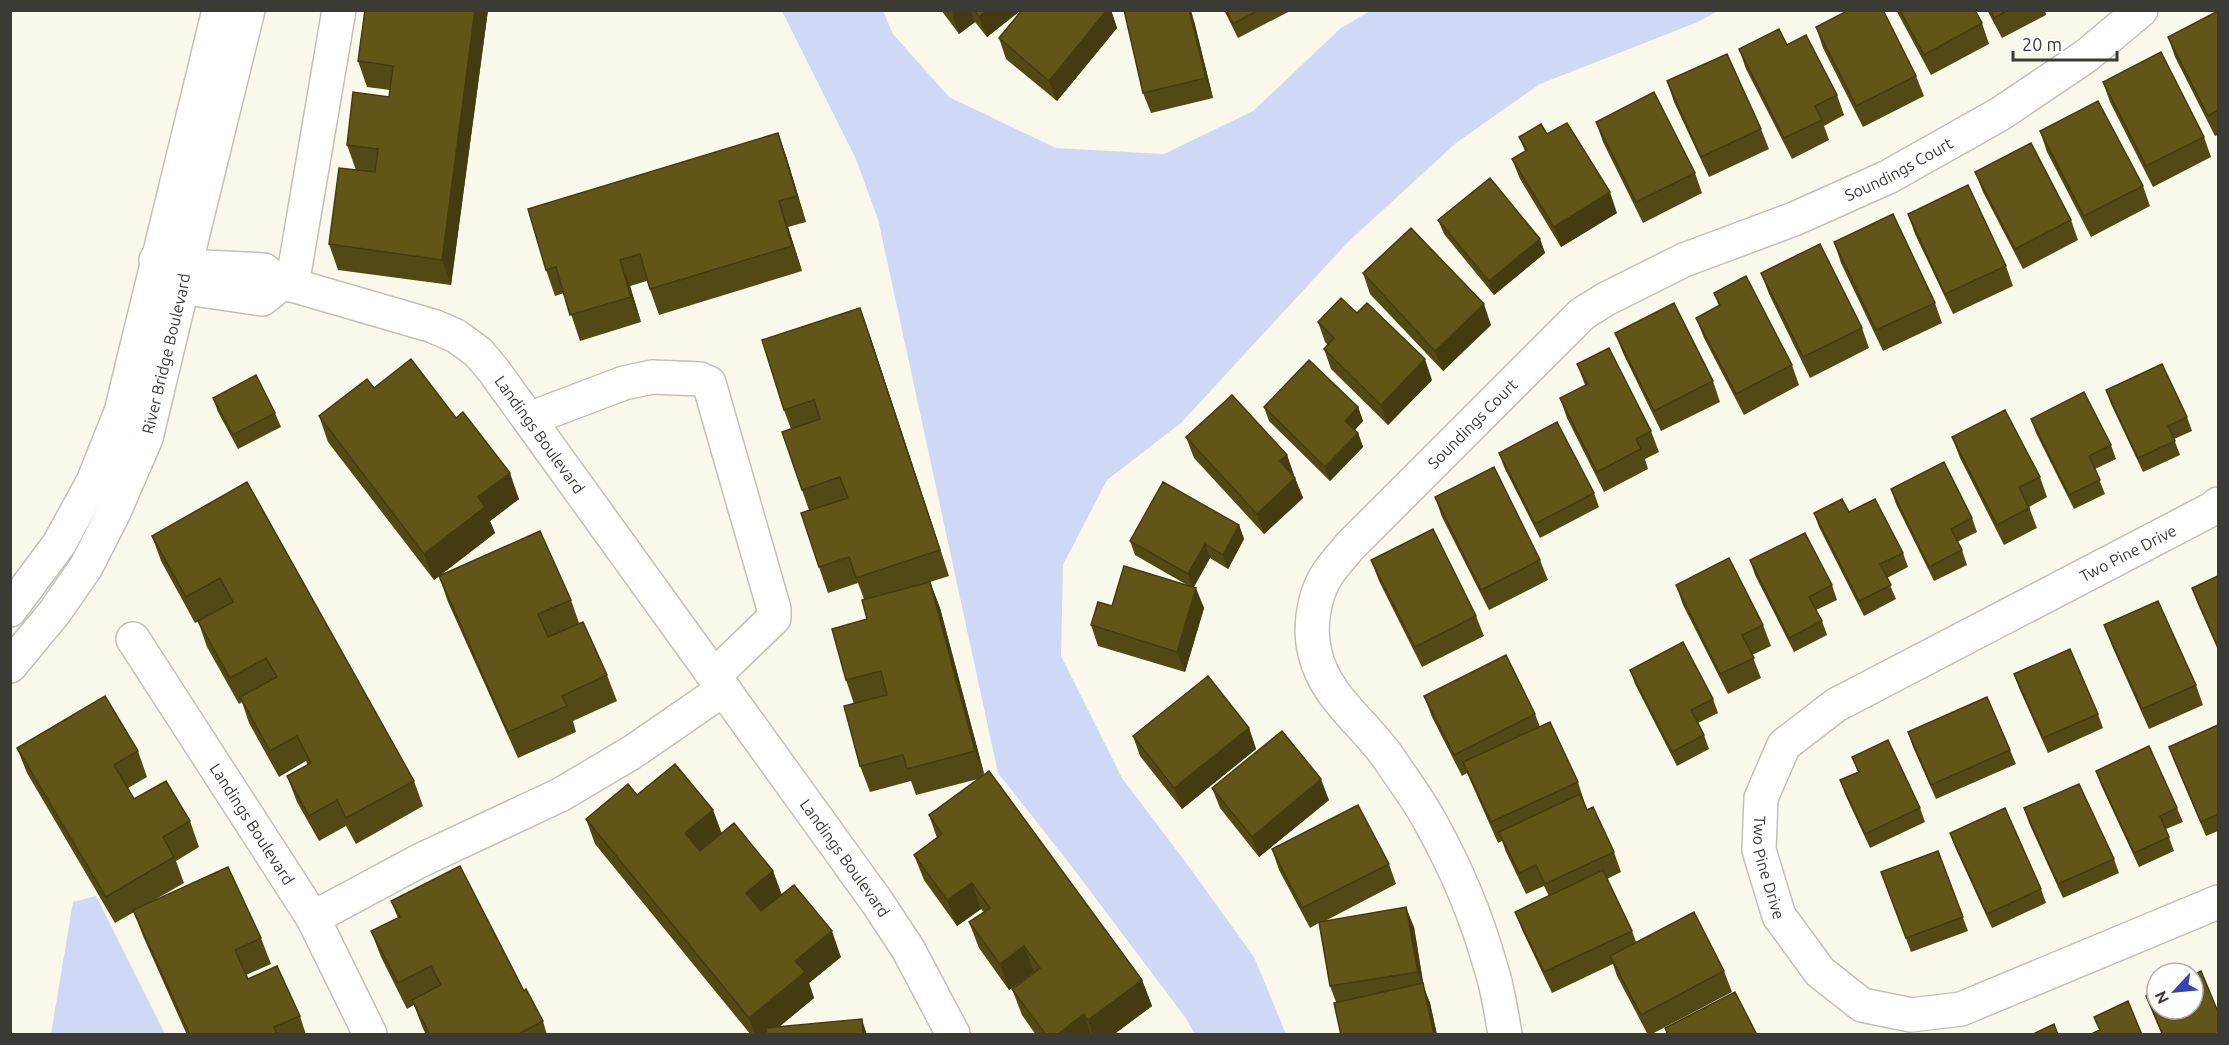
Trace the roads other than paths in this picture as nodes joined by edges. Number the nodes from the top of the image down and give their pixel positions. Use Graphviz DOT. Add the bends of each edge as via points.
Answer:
graph roads {
  1 [pos="219,10"];
  2 [pos="248,10"];
  3 [pos="339,10"];
  4 [pos="2141,10"];
  5 [pos="169,274"];
  6 [pos="286,284"];
  7 [pos="529,418"];
  8 [pos="2218,504"];
  9 [pos="10,610"];
  10 [pos="133,639"];
  11 [pos="10,666"];
  12 [pos="719,683"];
  13 [pos="2218,902"];
  14 [pos="313,918"];
  15 [pos="370,1035"];
  16 [pos="953,1035"];
  17 [pos="1505,1035"];
  1 -- 5 [label="street, River Bridge Boulevard"];
  2 -- 5 [label="street, River Bridge Boulevard"];
  3 -- 6 [label="street"];
  4 -- 17 [label="street, Soundings Court" via="2086,56 2000,114 1888,177 1794,219 1684,260 1582,314 1350,546 1325,578 1312,628 1314,653 1323,677 1337,699 1388,757 1431,823 1470,905 1492,969"];
  5 -- 6 [label="street" via="262,299"];
  5 -- 9 [label="street, River Bridge Boulevard" via="93,482 59,544"];
  5 -- 11 [label="street, River Bridge Boulevard" via="146,438 86,567"];
  6 -- 7 [label="street, Landings Boulevard" via="456,336 478,352"];
  7 -- 12 [label="street, Landings Boulevard"];
  7 -- 12 [label="street" via="652,376 709,383 774,618"];
  8 -- 13 [label="street, Two Pine Drive" via="1836,705 1784,746 1761,798 1759,850 1779,916 1820,972 1862,1005 1911,1015 1961,1009"];
  10 -- 14 [label="street, Landings Boulevard"];
  12 -- 14 [label="street" via="631,753 560,795 419,861"];
  12 -- 16 [label="street, Landings Boulevard" via="877,902 908,949"];
  14 -- 15 [label="street, Landings Boulevard"];
}
